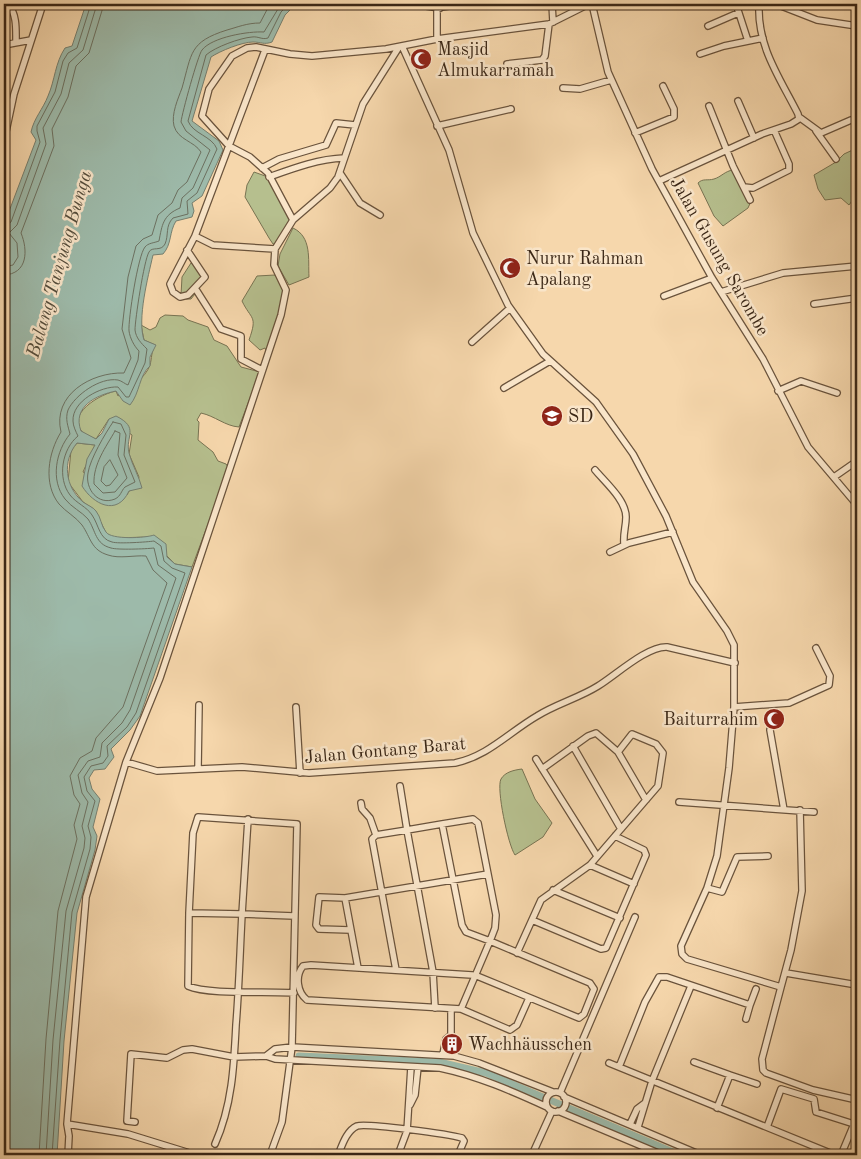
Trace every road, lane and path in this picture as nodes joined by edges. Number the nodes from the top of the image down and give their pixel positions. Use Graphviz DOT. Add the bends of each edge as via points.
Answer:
graph roads {
  1 [pos="8,4"];
  2 [pos="43,4"];
  3 [pos="413,4"];
  4 [pos="463,4"];
  5 [pos="552,4"];
  6 [pos="591,4"];
  7 [pos="736,4"];
  8 [pos="759,4"];
  9 [pos="776,4"];
  10 [pos="439,8"];
  11 [pos="738,13"];
  12 [pos="551,23"];
  13 [pos="708,26"];
  14 [pos="857,26"];
  15 [pos="763,38"];
  16 [pos="437,39"];
  17 [pos="31,40"];
  18 [pos="748,41"];
  19 [pos="16,42"];
  20 [pos="4,45"];
  21 [pos="401,47"];
  22 [pos="265,50"];
  23 [pos="700,54"];
  24 [pos="507,64"];
  25 [pos="611,80"];
  26 [pos="663,86"];
  27 [pos="563,88"];
  28 [pos="738,101"];
  29 [pos="709,106"];
  30 [pos="511,109"];
  31 [pos="799,117"];
  32 [pos="851,120"];
  33 [pos="355,125"];
  34 [pos="437,126"];
  35 [pos="774,130"];
  36 [pos="816,131"];
  37 [pos="636,133"];
  38 [pos="754,138"];
  39 [pos="4,141"];
  40 [pos="229,146"];
  41 [pos="728,150"];
  42 [pos="344,158"];
  43 [pos="836,159"];
  44 [pos="262,168"];
  45 [pos="340,173"];
  46 [pos="269,177"];
  47 [pos="659,181"];
  48 [pos="744,187"];
  49 [pos="750,200"];
  50 [pos="380,215"];
  51 [pos="293,220"];
  52 [pos="195,236"];
  53 [pos="275,249"];
  54 [pos="187,250"];
  55 [pos="857,267"];
  56 [pos="712,278"];
  57 [pos="195,288"];
  58 [pos="721,292"];
  59 [pos="857,294"];
  60 [pos="664,296"];
  61 [pos="857,298"];
  62 [pos="814,304"];
  63 [pos="510,308"];
  64 [pos="472,342"];
  65 [pos="550,361"];
  66 [pos="262,370"];
  67 [pos="504,388"];
  68 [pos="778,391"];
  69 [pos="837,392"];
  70 [pos="857,461"];
  71 [pos="595,470"];
  72 [pos="834,477"];
  73 [pos="857,504"];
  74 [pos="673,532"];
  75 [pos="624,544"];
  76 [pos="610,552"];
  77 [pos="816,648"];
  78 [pos="735,663"];
  79 [pos="199,705"];
  80 [pos="734,707"];
  81 [pos="296,708"];
  82 [pos="770,730"];
  83 [pos="573,746"];
  84 [pos="618,752"];
  85 [pos="536,760"];
  86 [pos="126,762"];
  87 [pos="198,768"];
  88 [pos="542,768"];
  89 [pos="300,773"];
  90 [pos="400,786"];
  91 [pos="646,800"];
  92 [pos="361,802"];
  93 [pos="679,802"];
  94 [pos="724,804"];
  95 [pos="784,810"];
  96 [pos="800,810"];
  97 [pos="814,812"];
  98 [pos="248,819"];
  99 [pos="442,824"];
  100 [pos="621,829"];
  101 [pos="407,830"];
  102 [pos="376,835"];
  103 [pos="614,836"];
  104 [pos="597,856"];
  105 [pos="768,856"];
  106 [pos="590,865"];
  107 [pos="488,874"];
  108 [pos="452,880"];
  109 [pos="634,884"];
  110 [pos="417,885"];
  111 [pos="707,888"];
  112 [pos="553,890"];
  113 [pos="381,893"];
  114 [pos="345,898"];
  115 [pos="189,914"];
  116 [pos="242,914"];
  117 [pos="294,916"];
  118 [pos="635,917"];
  119 [pos="620,918"];
  120 [pos="532,920"];
  121 [pos="350,930"];
  122 [pos="490,941"];
  123 [pos="517,953"];
  124 [pos="358,968"];
  125 [pos="396,970"];
  126 [pos="433,972"];
  127 [pos="786,973"];
  128 [pos="477,976"];
  129 [pos="857,985"];
  130 [pos="692,986"];
  131 [pos="781,986"];
  132 [pos="756,989"];
  133 [pos="238,991"];
  134 [pos="294,993"];
  135 [pos="529,998"];
  136 [pos="750,1005"];
  137 [pos="435,1008"];
  138 [pos="451,1009"];
  139 [pos="461,1009"];
  140 [pos="746,1019"];
  141 [pos="451,1035"];
  142 [pos="292,1047"];
  143 [pos="443,1054"];
  144 [pos="266,1056"];
  145 [pos="454,1056"];
  146 [pos="234,1057"];
  147 [pos="290,1059"];
  148 [pos="694,1062"];
  149 [pos="609,1064"];
  150 [pos="411,1066"];
  151 [pos="418,1067"];
  152 [pos="619,1067"];
  153 [pos="730,1075"];
  154 [pos="652,1081"];
  155 [pos="757,1084"];
  156 [pos="559,1095"];
  157 [pos="857,1100"];
  158 [pos="645,1102"];
  159 [pos="410,1105"];
  160 [pos="717,1108"];
  161 [pos="553,1109"];
  162 [pos="135,1122"];
  163 [pos="67,1124"];
  164 [pos="630,1124"];
  165 [pos="855,1124"];
  166 [pos="638,1127"];
  167 [pos="767,1128"];
  168 [pos="407,1131"];
  169 [pos="215,1144"];
  170 [pos="68,1155"];
  171 [pos="196,1155"];
  172 [pos="270,1155"];
  173 [pos="338,1155"];
  174 [pos="398,1155"];
  175 [pos="458,1155"];
  176 [pos="532,1155"];
  177 [pos="663,1155"];
  178 [pos="701,1155"];
  179 [pos="835,1155"];
  180 [pos="841,1155"];
  1 -- 19 [label="street" via="15,18"];
  2 -- 17 [label="street"];
  3 -- 10 [label="street"];
  4 -- 10 [label="street"];
  5 -- 12 [label="street"];
  6 -- 12 [label="street"];
  6 -- 25 [label="street, Jalan Gusung Sarombe"];
  7 -- 11 [label="street"];
  8 -- 15 [label="street"];
  9 -- 14 [label="street" via="817,20"];
  10 -- 16 [label="street" via="435,16"];
  11 -- 13 [label="street"];
  11 -- 18 [label="street"];
  12 -- 16 [label="street"];
  12 -- 24 [label="street" via="542,60"];
  15 -- 18 [label="street"];
  15 -- 31 [label="street" via="772,68"];
  16 -- 21 [label="street"];
  17 -- 19 [label="street"];
  17 -- 39 [label="street"];
  18 -- 23 [label="street"];
  19 -- 20 [label="street"];
  21 -- 22 [label="street" via="312,56"];
  21 -- 33 [label="street" via="368,94"];
  21 -- 34 [label="street"];
  22 -- 40 [label="street"];
  22 -- 40 [label="street" via="247,48 232,56 209,89 202,116"];
  25 -- 27 [label="street" via="580,88"];
  25 -- 37 [label="street, Jalan Gusung Sarombe"];
  26 -- 37 [label="street" via="674,109 674,117"];
  28 -- 38 [label="street"];
  29 -- 41 [label="street"];
  30 -- 34 [label="street"];
  31 -- 35 [label="street" via="792,124"];
  31 -- 36 [label="street"];
  32 -- 36 [label="street" via="824,132"];
  33 -- 42 [label="street"];
  33 -- 44 [label="street" via="336,123 326,145 279,159"];
  34 -- 63 [label="street" via="449,150 473,233"];
  35 -- 38 [label="street"];
  35 -- 48 [label="street" via="790,169 764,184 751,189"];
  36 -- 43 [label="street"];
  37 -- 47 [label="street, Jalan Gusung Sarombe"];
  38 -- 41 [label="street"];
  40 -- 44 [label="street"];
  40 -- 52 [label="street"];
  41 -- 47 [label="street"];
  41 -- 48 [label="street"];
  42 -- 45 [label="street"];
  42 -- 46 [label="street" via="298,166"];
  44 -- 46 [label="street"];
  45 -- 50 [label="street" via="360,203"];
  45 -- 51 [label="street" via="330,188"];
  46 -- 51 [label="street"];
  47 -- 56 [label="street, Jalan Gusung Sarombe"];
  48 -- 49 [label="street"];
  51 -- 53 [label="street"];
  52 -- 53 [label="street" via="213,245"];
  52 -- 54 [label="street"];
  53 -- 66 [label="street" via="273,260 286,290 286,298"];
  54 -- 57 [label="street" via="204,275"];
  54 -- 57 [label="street" via="170,286 180,297"];
  55 -- 58 [label="street" via="788,272"];
  55 -- 59 [label="street"];
  56 -- 58 [label="street, Jalan Gusung Sarombe"];
  56 -- 60 [label="street"];
  57 -- 66 [label="street" via="221,329 240,336 241,359"];
  58 -- 68 [label="street, Jalan Gusung Sarombe" via="763,358"];
  61 -- 62 [label="street"];
  63 -- 64 [label="street"];
  63 -- 65 [label="street"];
  65 -- 67 [label="street"];
  65 -- 74 [label="street" via="605,413 633,454"];
  66 -- 86 [label="street" via="160,678"];
  68 -- 69 [label="street" via="801,380"];
  68 -- 72 [label="street, Jalan Gusung Sarombe" via="808,447"];
  70 -- 72 [label="street"];
  71 -- 75 [label="street" via="625,510"];
  72 -- 73 [label="street, Jalan Gusung Sarombe"];
  74 -- 75 [label="street"];
  74 -- 78 [label="street" via="693,582 731,639"];
  75 -- 76 [label="street"];
  77 -- 80 [label="street" via="830,676 829,686 789,703"];
  78 -- 80 [label="street"];
  78 -- 89 [label="street, Jalan Gontang Barat" via="667,647 659,648 598,686 539,715 474,758"];
  79 -- 87 [label="street"];
  80 -- 94 [label="street"];
  81 -- 89 [label="street"];
  82 -- 95 [label="street"];
  83 -- 84 [label="street" via="596,733"];
  83 -- 88 [label="street"];
  83 -- 100 [label="street"];
  84 -- 91 [label="street"];
  84 -- 91 [label="street" via="632,734 656,744 663,753 660,782"];
  85 -- 88 [label="street"];
  86 -- 87 [label="street, Jalan Gontang Barat" via="158,771"];
  86 -- 163 [label="street" via="84,906"];
  87 -- 89 [label="street, Jalan Gontang Barat" via="242,767"];
  88 -- 104 [label="street"];
  90 -- 101 [label="street"];
  91 -- 100 [label="street"];
  92 -- 102 [label="street"];
  93 -- 94 [label="street"];
  94 -- 95 [label="street"];
  94 -- 111 [label="street" via="717,856"];
  95 -- 96 [label="street"];
  96 -- 97 [label="street"];
  96 -- 127 [label="street" via="802,891"];
  98 -- 115 [label="street" via="196,818"];
  98 -- 116 [label="street"];
  98 -- 117 [label="street" via="298,825"];
  99 -- 101 [label="street"];
  99 -- 107 [label="street" via="469,819 477,821"];
  99 -- 108 [label="street"];
  100 -- 103 [label="street"];
  101 -- 102 [label="street"];
  101 -- 110 [label="street"];
  102 -- 113 [label="street" via="372,839"];
  103 -- 104 [label="street"];
  103 -- 109 [label="street" via="645,852"];
  104 -- 106 [label="street"];
  105 -- 111 [label="street" via="737,857 722,892"];
  106 -- 109 [label="street"];
  106 -- 112 [label="street"];
  107 -- 108 [label="street"];
  107 -- 122 [label="street" via="497,922"];
  108 -- 110 [label="street"];
  108 -- 122 [label="street" via="464,929"];
  109 -- 119 [label="street"];
  110 -- 113 [label="street"];
  110 -- 126 [label="street"];
  111 -- 131 [label="street" via="682,946 682,954 687,959"];
  112 -- 119 [label="street"];
  112 -- 120 [label="street" via="541,900"];
  113 -- 114 [label="street"];
  113 -- 125 [label="street"];
  114 -- 121 [label="street"];
  114 -- 121 [label="street" via="319,897 316,926 319,929"];
  115 -- 116 [label="street"];
  115 -- 133 [label="street" via="187,985"];
  116 -- 117 [label="street"];
  116 -- 133 [label="street"];
  117 -- 134 [label="street"];
  118 -- 156 [label="street"];
  119 -- 120 [label="street" via="603,949"];
  120 -- 123 [label="street"];
  121 -- 124 [label="street"];
  122 -- 123 [label="street"];
  122 -- 128 [label="street"];
  123 -- 135 [label="street" via="590,983 594,990 584,1014 579,1018"];
  124 -- 125 [label="street"];
  124 -- 137 [label="street" via="306,965 300,968 300,992 307,1000 319,1002"];
  125 -- 126 [label="street"];
  126 -- 128 [label="street"];
  126 -- 137 [label="street"];
  127 -- 129 [label="street"];
  127 -- 131 [label="street"];
  128 -- 135 [label="street"];
  128 -- 139 [label="street"];
  130 -- 136 [label="street"];
  130 -- 152 [label="street" via="659,976"];
  130 -- 154 [label="street"];
  131 -- 157 [label="street" via="762,1059 763,1070 813,1090"];
  132 -- 136 [label="street"];
  133 -- 134 [label="street"];
  133 -- 146 [label="street"];
  134 -- 142 [label="street"];
  135 -- 139 [label="street" via="517,1025 510,1030"];
  136 -- 140 [label="street"];
  137 -- 138 [label="street"];
  138 -- 139 [label="street"];
  138 -- 141 [label="street"];
  141 -- 143 [label="street" via="446,1039"];
  141 -- 145 [label="street" via="456,1040"];
  142 -- 143 [label="street"];
  142 -- 144 [label="street" via="276,1049"];
  142 -- 147 [label="street"];
  143 -- 145 [label="street"];
  144 -- 146 [label="street"];
  144 -- 147 [label="street"];
  145 -- 156 [label="street"];
  146 -- 162 [label="street" via="192,1049 167,1058 131,1054 128,1121"];
  146 -- 169 [label="street" via="230,1101"];
  147 -- 150 [label="street"];
  147 -- 172 [label="street" via="282,1122"];
  148 -- 153 [label="street"];
  149 -- 152 [label="street"];
  150 -- 151 [label="street"];
  150 -- 159 [label="street"];
  151 -- 159 [label="street" via="415,1095"];
  151 -- 161 [label="street" via="470,1075"];
  152 -- 154 [label="street"];
  153 -- 155 [label="street"];
  153 -- 160 [label="street"];
  154 -- 158 [label="street"];
  154 -- 160 [label="street"];
  156 -- 161 [label="street" via="565,1106"];
  156 -- 161 [label="street" via="546,1098"];
  156 -- 164 [label="street"];
  158 -- 164 [label="street" via="637,1109"];
  158 -- 166 [label="street"];
  159 -- 168 [label="street"];
  160 -- 167 [label="street"];
  161 -- 176 [label="street"];
  161 -- 177 [label="street"];
  163 -- 170 [label="street"];
  163 -- 171 [label="street" via="128,1134"];
  164 -- 166 [label="street"];
  165 -- 167 [label="street" via="816,1112 814,1099 782,1089"];
  165 -- 180 [label="street"];
  166 -- 178 [label="street"];
  167 -- 179 [label="street"];
  168 -- 173 [label="street" via="358,1126 350,1132"];
  168 -- 174 [label="street"];
  168 -- 175 [label="street" via="439,1132 464,1139"];
}
